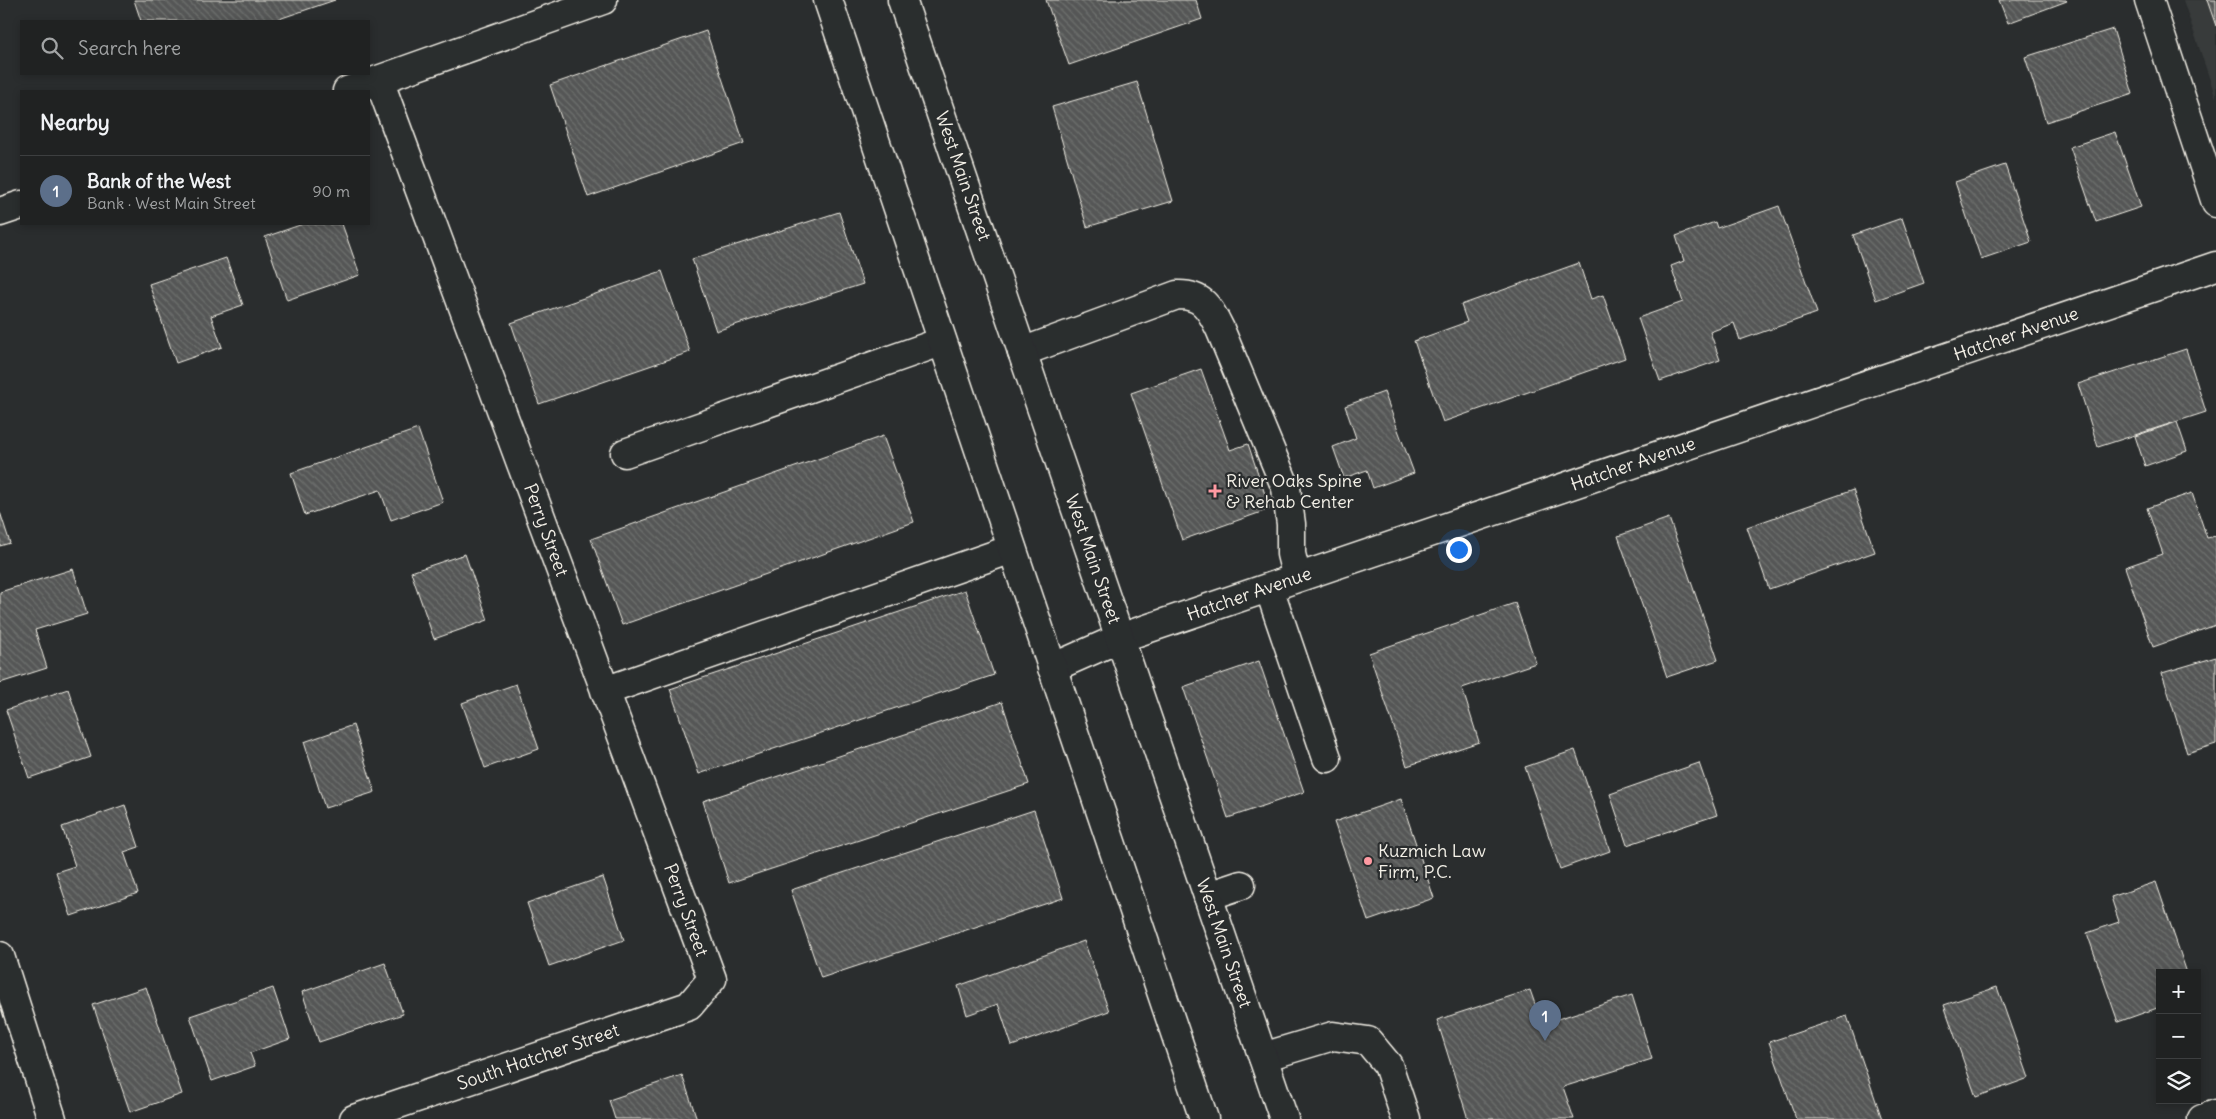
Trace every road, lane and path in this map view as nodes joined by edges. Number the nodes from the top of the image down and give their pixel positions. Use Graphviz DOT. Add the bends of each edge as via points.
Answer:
graph roads {
  1 [pos="603,0"];
  2 [pos="828,0"];
  3 [pos="902,0"];
  4 [pos="2149,0"];
  5 [pos="379,80"];
  6 [pos="350,90"];
  7 [pos="2216,203"];
  8 [pos="20,205"];
  9 [pos="0,212"];
  10 [pos="2216,266"];
  11 [pos="942,342"];
  12 [pos="1022,352"];
  13 [pos="625,453"];
  14 [pos="1012,549"];
  15 [pos="1297,578"];
  16 [pos="1269,588"];
  17 [pos="1120,638"];
  18 [pos="1052,668"];
  19 [pos="605,691"];
  20 [pos="1327,758"];
  21 [pos="1241,885"];
  22 [pos="1208,896"];
  23 [pos="0,956"];
  24 [pos="712,979"];
  25 [pos="1263,1057"];
  26 [pos="2216,1114"];
  27 [pos="52,1119"];
  28 [pos="354,1119"];
  29 [pos="1204,1119"];
  30 [pos="1284,1119"];
  31 [pos="1406,1119"];
  32 [pos="2202,1119"];
  1 -- 5 [label="street"];
  2 -- 11 [label="street"];
  3 -- 12 [label="street, West Main Street"];
  4 -- 7 [label="street"];
  5 -- 6 [label="street"];
  5 -- 19 [label="street, Perry Street"];
  8 -- 9 [label="street"];
  10 -- 15 [label="street, Hatcher Avenue"];
  11 -- 13 [label="street"];
  11 -- 14 [label="street"];
  12 -- 15 [label="street" via="1177,294 1190,294 1201,301 1211,310 1220,329 1286,488 1291,554"];
  12 -- 17 [label="street, West Main Street"];
  14 -- 18 [label="street"];
  14 -- 19 [label="street"];
  15 -- 16 [label="street, Hatcher Avenue"];
  16 -- 17 [label="street, Hatcher Avenue"];
  16 -- 20 [label="street"];
  17 -- 18 [label="street, Hatcher Avenue"];
  17 -- 22 [label="street, West Main Street"];
  18 -- 29 [label="street"];
  19 -- 24 [label="street, Perry Street"];
  21 -- 22 [label="street"];
  22 -- 25 [label="street, West Main Street"];
  23 -- 27 [label="street"];
  24 -- 28 [label="street, South Hatcher Street" via="689,1006"];
  25 -- 30 [label="street, West Main Street"];
  25 -- 31 [label="street" via="1333,1036 1368,1041 1388,1065"];
  26 -- 32 [label="street"];
}
